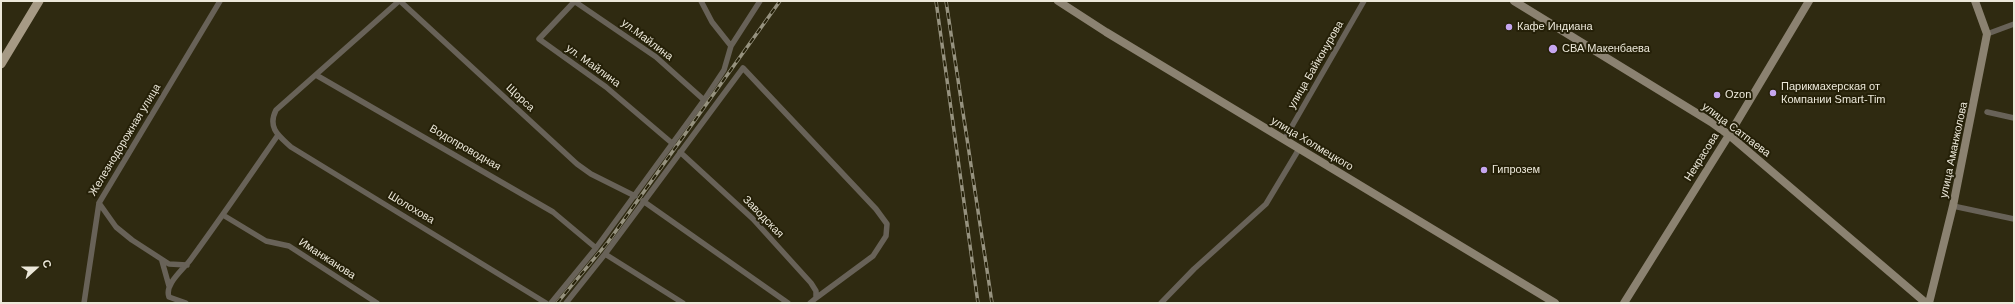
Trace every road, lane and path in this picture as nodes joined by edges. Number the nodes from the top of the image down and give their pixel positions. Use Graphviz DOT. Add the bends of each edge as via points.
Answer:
graph roads {
  1 [pos="39,1"];
  2 [pos="220,1"];
  3 [pos="400,1"];
  4 [pos="574,1"];
  5 [pos="700,1"];
  6 [pos="760,1"];
  7 [pos="1058,1"];
  8 [pos="1364,1"];
  9 [pos="1514,1"];
  10 [pos="1809,1"];
  11 [pos="1976,1"];
  12 [pos="2014,24"];
  13 [pos="1987,34"];
  14 [pos="731,46"];
  15 [pos="1,64"];
  16 [pos="316,75"];
  17 [pos="704,100"];
  18 [pos="1987,112"];
  19 [pos="2014,118"];
  20 [pos="278,135"];
  21 [pos="1729,135"];
  22 [pos="1284,140"];
  23 [pos="673,144"];
  24 [pos="1299,149"];
  25 [pos="680,152"];
  26 [pos="636,196"];
  27 [pos="644,201"];
  28 [pos="99,203"];
  29 [pos="1954,206"];
  30 [pos="223,215"];
  31 [pos="2014,219"];
  32 [pos="596,248"];
  33 [pos="605,254"];
  34 [pos="162,261"];
  35 [pos="187,264"];
  36 [pos="582,265"];
  37 [pos="592,272"];
  38 [pos="168,289"];
  39 [pos="816,298"];
  40 [pos="84,303"];
  41 [pos="186,303"];
  42 [pos="377,303"];
  43 [pos="546,303"];
  44 [pos="551,303"];
  45 [pos="566,303"];
  46 [pos="683,303"];
  47 [pos="788,303"];
  48 [pos="810,303"];
  49 [pos="1161,303"];
  50 [pos="1555,303"];
  51 [pos="1624,303"];
  52 [pos="1926,303"];
  53 [pos="1929,303"];
  1 -- 15 [label="main road"];
  2 -- 28 [label="street, Железнодорожная улица"];
  3 -- 16 [label="street"];
  3 -- 26 [label="street, Щорса" via="577,164 591,174"];
  4 -- 17 [label="street, ул.Майлина" via="656,58"];
  4 -- 23 [label="street, ул. Майлина" via="539,39 606,87"];
  5 -- 14 [label="street" via="712,22"];
  6 -- 14 [label="street"];
  7 -- 22 [label="street, улица Холмецкого"];
  8 -- 22 [label="street, улица Байконурова"];
  9 -- 21 [label="street, улица Сатпаева"];
  10 -- 21 [label="street, Некрасова"];
  11 -- 13 [label="street, улица Аманжолова"];
  12 -- 13 [label="street"];
  13 -- 29 [label="street, улица Аманжолова"];
  14 -- 17 [label="street" via="724,70"];
  16 -- 20 [label="street, Шолохова" via="276,110 272,124"];
  16 -- 32 [label="street, Водопроводная" via="553,212"];
  17 -- 23 [label="street"];
  18 -- 19 [label="street"];
  20 -- 30 [label="street"];
  20 -- 43 [label="street, Шолохова" via="291,147"];
  21 -- 51 [label="street, Некрасова"];
  21 -- 52 [label="street, улица Сатпаева"];
  22 -- 24 [label="street, улица Холмецкого"];
  23 -- 26 [label="street"];
  24 -- 49 [label="street" via="1266,204 1194,269"];
  24 -- 50 [label="street, улица Холмецкого"];
  25 -- 27 [label="street"];
  25 -- 39 [label="street, Заводская" via="753,219 811,283 816,291"];
  25 -- 39 [label="street" via="743,68 876,209 887,224 886,236 873,256"];
  26 -- 32 [label="street"];
  27 -- 33 [label="street"];
  27 -- 47 [label="street"];
  28 -- 34 [label="street" via="116,227"];
  28 -- 40 [label="street, Железнодорожная улица"];
  29 -- 31 [label="street"];
  29 -- 53 [label="street, улица Аманжолова"];
  30 -- 35 [label="street"];
  30 -- 42 [label="street, Иманжанова" via="266,241 289,246"];
  32 -- 36 [label="street"];
  33 -- 37 [label="street"];
  33 -- 46 [label="street"];
  34 -- 35 [label="street" via="176,266"];
  34 -- 38 [label="street"];
  35 -- 38 [label="street"];
  36 -- 37 [label="street"];
  36 -- 44 [label="street"];
  37 -- 45 [label="street"];
  38 -- 41 [label="street" via="169,297"];
  39 -- 48 [label="street"];
}
